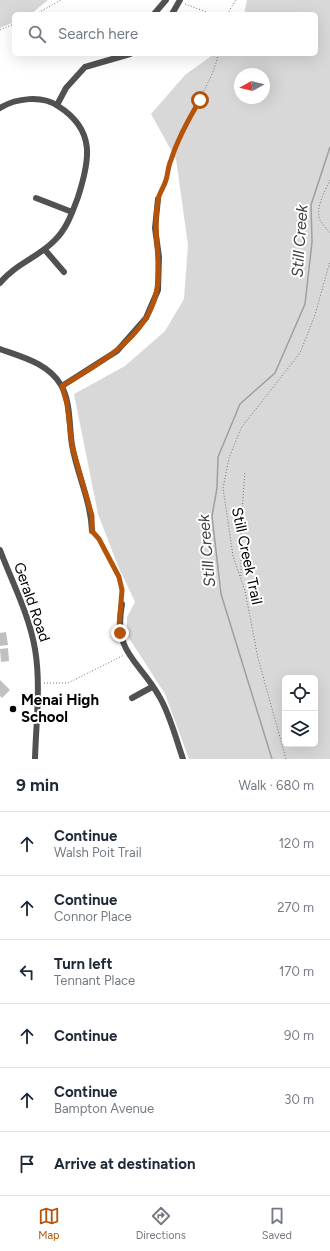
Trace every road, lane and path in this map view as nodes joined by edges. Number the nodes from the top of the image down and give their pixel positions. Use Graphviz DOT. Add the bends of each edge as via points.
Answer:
graph roads {
  1 [pos="61,0"];
  2 [pos="166,0"];
  3 [pos="236,0"];
  4 [pos="179,1"];
  5 [pos="40,12"];
  6 [pos="156,12"];
  7 [pos="173,12"];
  8 [pos="207,12"];
  9 [pos="228,12"];
  10 [pos="12,25"];
  11 [pos="0,30"];
  12 [pos="117,56"];
  13 [pos="218,56"];
  14 [pos="57,105"];
  15 [pos="0,108"];
  16 [pos="330,180"];
  17 [pos="36,198"];
  18 [pos="158,199"];
  19 [pos="72,212"];
  20 [pos="330,232"];
  21 [pos="45,250"];
  22 [pos="330,261"];
  23 [pos="64,272"];
  24 [pos="0,283"];
  25 [pos="0,349"];
  26 [pos="62,386"];
  27 [pos="245,471"];
  28 [pos="92,531"];
  29 [pos="0,550"];
  30 [pos="241,579"];
  31 [pos="122,604"];
  32 [pos="128,653"];
  33 [pos="37,683"];
  34 [pos="152,687"];
  35 [pos="132,698"];
  36 [pos="35,759"];
  37 [pos="183,759"];
  38 [pos="286,759"];
  1 -- 5 [label="path"];
  2 -- 6 [label="street"];
  3 -- 9 [label="path"];
  4 -- 7 [label="street"];
  4 -- 8 [label="path"];
  10 -- 11 [label="path"];
  12 -- 14 [label="street" via="85,67 66,88"];
  13 -- 18 [label="path" via="216,66 203,93 181,130"];
  14 -- 15 [label="street" via="28,99"];
  14 -- 19 [label="street" via="70,114 80,126 88,154 86,169"];
  16 -- 20 [label="path" via="319,212 320,220"];
  17 -- 19 [label="street"];
  18 -- 26 [label="street" via="155,228 159,257 158,290 146,318 117,352"];
  19 -- 21 [label="street" via="65,228"];
  21 -- 23 [label="street"];
  21 -- 24 [label="street" via="16,267"];
  22 -- 30 [label="path, Still Creek Trail" via="315,315 300,353 241,428 229,458 223,488 233,556"];
  25 -- 26 [label="street" via="41,365"];
  26 -- 28 [label="street" via="74,453 92,516"];
  27 -- 30 [label="path" via="241,524"];
  28 -- 31 [label="path" via="119,577"];
  29 -- 33 [label="street, Gerald Road" via="31,631"];
  30 -- 38 [label="path, Still Creek Trail" via="258,658"];
  31 -- 32 [label="street" via="119,626"];
  32 -- 33 [label="path" via="68,683"];
  32 -- 34 [label="street"];
  33 -- 36 [label="street, Gerald Road"];
  34 -- 35 [label="street"];
  34 -- 37 [label="street" via="163,703"];
}
